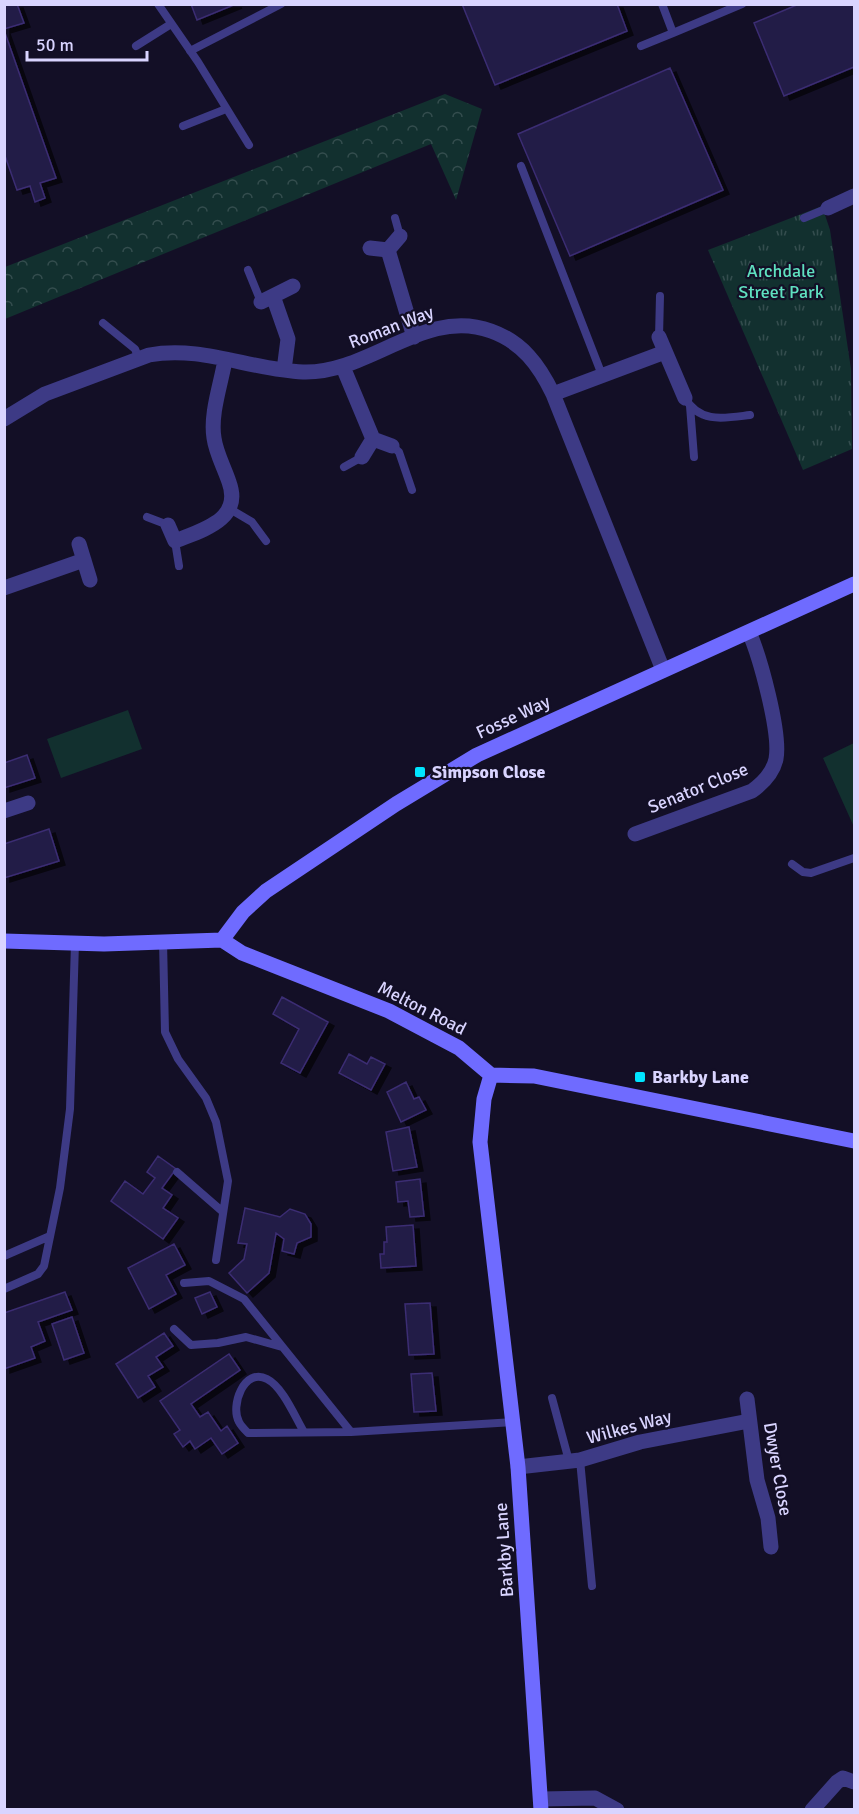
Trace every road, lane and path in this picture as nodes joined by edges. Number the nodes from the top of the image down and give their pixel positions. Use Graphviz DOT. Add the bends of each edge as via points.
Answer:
graph roads {
  1 [pos="158,4"];
  2 [pos="281,4"];
  3 [pos="662,4"];
  4 [pos="742,4"];
  5 [pos="171,24"];
  6 [pos="673,33"];
  7 [pos="136,46"];
  8 [pos="641,46"];
  9 [pos="190,51"];
  10 [pos="226,109"];
  11 [pos="183,126"];
  12 [pos="249,145"];
  13 [pos="521,166"];
  14 [pos="855,196"];
  15 [pos="828,208"];
  16 [pos="395,218"];
  17 [pos="804,218"];
  18 [pos="400,236"];
  19 [pos="370,248"];
  20 [pos="388,250"];
  21 [pos="248,270"];
  22 [pos="293,286"];
  23 [pos="660,296"];
  24 [pos="267,299"];
  25 [pos="103,323"];
  26 [pos="414,336"];
  27 [pos="659,337"];
  28 [pos="665,352"];
  29 [pos="139,358"];
  30 [pos="225,360"];
  31 [pos="343,367"];
  32 [pos="284,370"];
  33 [pos="602,375"];
  34 [pos="553,394"];
  35 [pos="688,402"];
  36 [pos="750,415"];
  37 [pos="4,419"];
  38 [pos="373,439"];
  39 [pos="392,446"];
  40 [pos="362,457"];
  41 [pos="694,457"];
  42 [pos="344,467"];
  43 [pos="412,490"];
  44 [pos="230,509"];
  45 [pos="147,517"];
  46 [pos="168,525"];
  47 [pos="175,541"];
  48 [pos="266,541"];
  49 [pos="79,544"];
  50 [pos="84,560"];
  51 [pos="180,566"];
  52 [pos="90,579"];
  53 [pos="855,584"];
  54 [pos="4,588"];
  55 [pos="749,632"];
  56 [pos="663,670"];
  57 [pos="28,803"];
  58 [pos="4,811"];
  59 [pos="635,834"];
  60 [pos="855,858"];
  61 [pos="792,864"];
  62 [pos="222,940"];
  63 [pos="4,941"];
  64 [pos="163,942"];
  65 [pos="75,943"];
  66 [pos="491,1075"];
  67 [pos="855,1141"];
  68 [pos="177,1172"];
  69 [pos="223,1212"];
  70 [pos="50,1236"];
  71 [pos="4,1256"];
  72 [pos="216,1260"];
  73 [pos="184,1283"];
  74 [pos="4,1289"];
  75 [pos="174,1329"];
  76 [pos="283,1347"];
  77 [pos="552,1398"];
  78 [pos="747,1399"];
  79 [pos="514,1422"];
  80 [pos="749,1422"];
  81 [pos="304,1432"];
  82 [pos="351,1432"];
  83 [pos="574,1461"];
  84 [pos="518,1467"];
  85 [pos="771,1547"];
  86 [pos="592,1586"];
  87 [pos="855,1782"];
  88 [pos="541,1804"];
  89 [pos="617,1809"];
  90 [pos="812,1809"];
  1 -- 5 [label="lane"];
  2 -- 9 [label="lane"];
  3 -- 6 [label="lane"];
  4 -- 6 [label="lane"];
  5 -- 7 [label="lane"];
  5 -- 9 [label="lane"];
  6 -- 8 [label="lane"];
  9 -- 10 [label="lane"];
  10 -- 11 [label="lane"];
  10 -- 12 [label="lane"];
  13 -- 33 [label="lane"];
  14 -- 15 [label="street"];
  15 -- 17 [label="lane"];
  16 -- 18 [label="lane"];
  18 -- 20 [label="street"];
  19 -- 20 [label="street"];
  20 -- 26 [label="street"];
  21 -- 24 [label="lane"];
  22 -- 24 [label="street"];
  23 -- 27 [label="lane"];
  24 -- 32 [label="street" via="288,339"];
  25 -- 29 [label="lane"];
  26 -- 31 [label="street, Roman Way"];
  26 -- 34 [label="street, Roman Way" via="464,324 507,336 541,369"];
  27 -- 28 [label="street"];
  28 -- 33 [label="street"];
  28 -- 35 [label="street"];
  29 -- 30 [label="street, Roman Way" via="166,352"];
  29 -- 37 [label="street, Roman Way" via="45,394"];
  30 -- 32 [label="street, Roman Way"];
  30 -- 44 [label="street" via="213,425 231,485"];
  31 -- 32 [label="street, Roman Way" via="304,372"];
  31 -- 38 [label="street"];
  33 -- 34 [label="street"];
  34 -- 56 [label="street, Roman Way"];
  35 -- 36 [label="lane" via="711,418"];
  35 -- 41 [label="lane"];
  38 -- 39 [label="street"];
  38 -- 40 [label="street"];
  39 -- 43 [label="lane" via="399,452"];
  40 -- 42 [label="lane"];
  44 -- 47 [label="street" via="216,524"];
  44 -- 48 [label="lane" via="252,522"];
  45 -- 46 [label="lane"];
  46 -- 47 [label="street"];
  47 -- 51 [label="lane"];
  49 -- 50 [label="street"];
  50 -- 52 [label="street"];
  50 -- 54 [label="street"];
  53 -- 55 [label="street, Fosse Way"];
  55 -- 56 [label="street, Fosse Way"];
  55 -- 59 [label="street, Senator Close" via="777,740 771,773 752,791"];
  56 -- 62 [label="street, Fosse Way" via="477,755 396,804 266,891 243,912"];
  57 -- 58 [label="street"];
  60 -- 61 [label="lane" via="811,873"];
  62 -- 64 [label="street"];
  62 -- 66 [label="street, Melton Road" via="242,953 389,1011 459,1048"];
  63 -- 65 [label="street"];
  64 -- 65 [label="street"];
  64 -- 69 [label="lane" via="165,1032 178,1059 206,1098 216,1122 228,1181"];
  65 -- 70 [label="lane" via="70,1109"];
  66 -- 67 [label="street" via="534,1076"];
  66 -- 79 [label="street, Barkby Lane" via="484,1099 480,1142"];
  68 -- 69 [label="lane"];
  69 -- 72 [label="lane"];
  70 -- 71 [label="lane"];
  70 -- 74 [label="lane" via="44,1266 38,1274"];
  73 -- 76 [label="lane" via="209,1281 244,1299"];
  75 -- 76 [label="lane" via="191,1345 246,1337"];
  76 -- 82 [label="lane"];
  77 -- 83 [label="lane"];
  78 -- 80 [label="street, Dwyer Close"];
  79 -- 82 [label="lane"];
  79 -- 84 [label="street, Barkby Lane"];
  80 -- 83 [label="street, Wilkes Way" via="651,1440"];
  80 -- 85 [label="street, Dwyer Close"];
  81 -- 81 [label="lane" via="268,1379 250,1379 241,1388 236,1406 238,1422 248,1433"];
  81 -- 82 [label="lane"];
  83 -- 84 [label="street, Wilkes Way"];
  83 -- 86 [label="lane"];
  84 -- 88 [label="street, Barkby Lane"];
  87 -- 90 [label="street" via="843,1778"];
  88 -- 89 [label="street" via="595,1798"];
}
